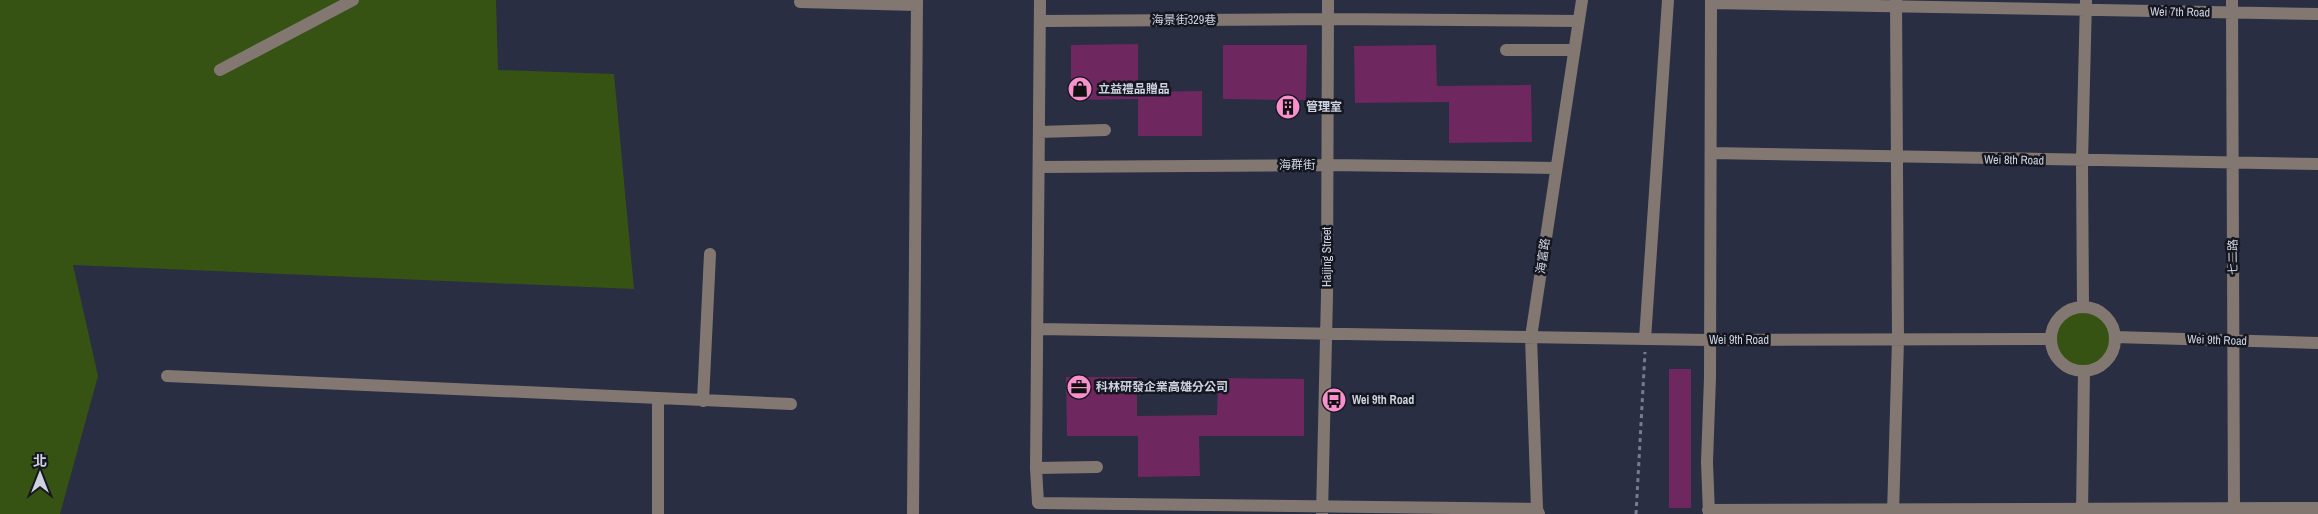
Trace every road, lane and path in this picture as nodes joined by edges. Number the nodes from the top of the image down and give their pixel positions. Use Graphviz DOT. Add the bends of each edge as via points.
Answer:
graph roads {
  1 [pos="353,0"];
  2 [pos="1040,0"];
  3 [pos="1328,0"];
  4 [pos="1582,0"];
  5 [pos="1668,0"];
  6 [pos="1711,1"];
  7 [pos="800,2"];
  8 [pos="917,3"];
  9 [pos="1896,4"];
  10 [pos="2086,5"];
  11 [pos="2232,6"];
  12 [pos="2318,14"];
  13 [pos="1328,19"];
  14 [pos="1040,21"];
  15 [pos="1579,21"];
  16 [pos="1506,50"];
  17 [pos="1574,50"];
  18 [pos="220,70"];
  19 [pos="1105,130"];
  20 [pos="1039,132"];
  21 [pos="1711,153"];
  22 [pos="1896,158"];
  23 [pos="2082,161"];
  24 [pos="2231,163"];
  25 [pos="2318,164"];
  26 [pos="1328,165"];
  27 [pos="1039,167"];
  28 [pos="1556,168"];
  29 [pos="710,254"];
  30 [pos="2083,307"];
  31 [pos="1038,329"];
  32 [pos="1326,334"];
  33 [pos="1531,337"];
  34 [pos="2115,337"];
  35 [pos="2050,338"];
  36 [pos="1645,339"];
  37 [pos="1709,340"];
  38 [pos="1898,340"];
  39 [pos="2234,341"];
  40 [pos="2318,343"];
  41 [pos="2084,371"];
  42 [pos="167,376"];
  43 [pos="658,399"];
  44 [pos="703,401"];
  45 [pos="791,404"];
  46 [pos="1098,467"];
  47 [pos="1036,468"];
  48 [pos="2318,508"];
  49 [pos="1322,511"];
  50 [pos="2082,511"];
  51 [pos="2234,511"];
  52 [pos="1538,512"];
  53 [pos="1708,512"];
  54 [pos="1893,512"];
  55 [pos="658,514"];
  56 [pos="913,514"];
  57 [pos="1636,514"];
  1 -- 18 [label="street"];
  2 -- 14 [label="street"];
  3 -- 13 [label="street, Haijing Street"];
  4 -- 15 [label="street, 海富路"];
  5 -- 36 [label="street"];
  6 -- 9 [label="street, Wei 7th Road"];
  6 -- 21 [label="street"];
  7 -- 8 [label="street"];
  8 -- 56 [label="street"];
  9 -- 10 [label="street, Wei 7th Road"];
  9 -- 22 [label="street"];
  10 -- 11 [label="street, Wei 7th Road"];
  10 -- 23 [label="street"];
  11 -- 12 [label="street, Wei 7th Road"];
  11 -- 24 [label="street, 七二路"];
  13 -- 14 [label="street, 海景街329巷"];
  13 -- 15 [label="street, 海景街329巷"];
  13 -- 26 [label="street, Haijing Street"];
  14 -- 20 [label="street"];
  15 -- 17 [label="street, 海富路"];
  16 -- 17 [label="street"];
  17 -- 28 [label="street, 海富路"];
  19 -- 20 [label="street"];
  20 -- 27 [label="street"];
  21 -- 22 [label="street, Wei 8th Road"];
  21 -- 37 [label="street"];
  22 -- 23 [label="street, Wei 8th Road"];
  22 -- 38 [label="street"];
  23 -- 24 [label="street, Wei 8th Road"];
  23 -- 30 [label="street"];
  24 -- 25 [label="street, Wei 8th Road"];
  24 -- 39 [label="street, 七二路"];
  26 -- 27 [label="street, 海群街"];
  26 -- 28 [label="street, 海群街"];
  26 -- 32 [label="street, Haijing Street"];
  27 -- 31 [label="street"];
  28 -- 33 [label="street, 海富路"];
  29 -- 44 [label="street"];
  30 -- 34 [label="street" via="2092,308 2108,319"];
  30 -- 35 [label="street" via="2064,312 2054,324"];
  31 -- 32 [label="street, Wei 9th Road"];
  31 -- 47 [label="street"];
  32 -- 33 [label="street, Wei 9th Road"];
  32 -- 49 [label="street, Haijing Street"];
  33 -- 36 [label="street, Wei 9th Road"];
  33 -- 52 [label="street, 海富路"];
  34 -- 39 [label="street, Wei 9th Road"];
  34 -- 41 [label="street" via="2114,347 2103,364"];
  35 -- 38 [label="street, Wei 9th Road"];
  35 -- 41 [label="street" via="2057,358 2073,370"];
  36 -- 37 [label="street, Wei 9th Road"];
  36 -- 57 [label="path"];
  37 -- 38 [label="street, Wei 9th Road"];
  37 -- 53 [label="street"];
  38 -- 54 [label="street"];
  39 -- 40 [label="street, Wei 9th Road"];
  39 -- 51 [label="street, 七二路"];
  41 -- 50 [label="street"];
  42 -- 43 [label="street"];
  43 -- 44 [label="street"];
  43 -- 55 [label="street"];
  44 -- 45 [label="street"];
  46 -- 47 [label="street"];
  47 -- 49 [label="street" via="1038,503"];
  48 -- 51 [label="street"];
  49 -- 52 [label="street"];
  50 -- 51 [label="street"];
  50 -- 54 [label="street"];
  53 -- 54 [label="street"];
}
